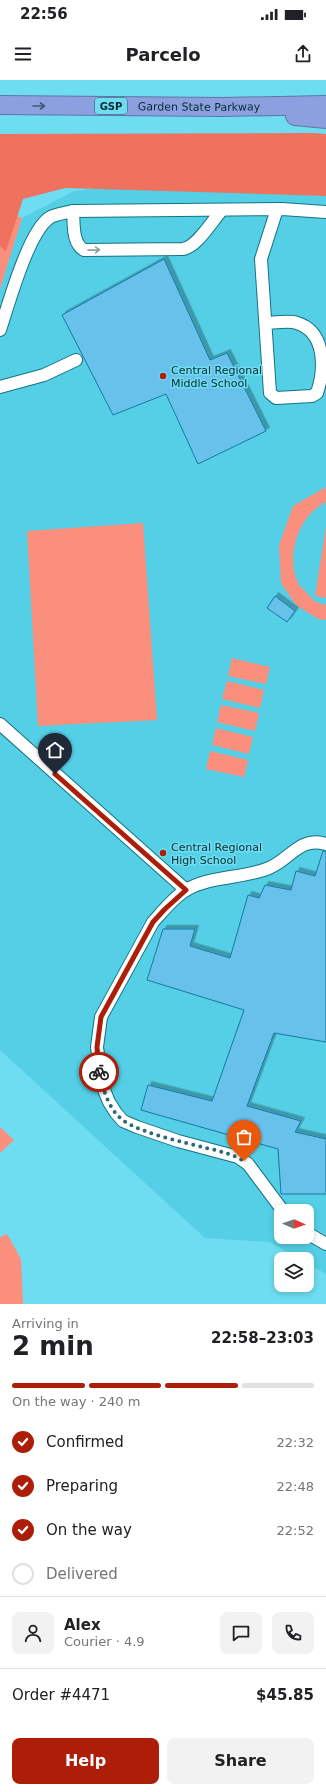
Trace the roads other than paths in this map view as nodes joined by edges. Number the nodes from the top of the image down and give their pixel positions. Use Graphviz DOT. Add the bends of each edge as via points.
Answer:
graph roads {
  1 [pos="0,105"];
  2 [pos="326,105"];
  3 [pos="223,107"];
  4 [pos="326,119"];
  5 [pos="277,209"];
  6 [pos="222,210"];
  7 [pos="73,211"];
  8 [pos="326,212"];
  9 [pos="266,323"];
  10 [pos="0,330"];
  11 [pos="76,360"];
  12 [pos="0,386"];
  13 [pos="0,724"];
  14 [pos="326,844"];
  15 [pos="186,890"];
  16 [pos="278,1204"];
  17 [pos="314,1237"];
  18 [pos="326,1244"];
  1 -- 3 [label="highway, Garden State Parkway / GSP, one-way"];
  2 -- 3 [label="highway, Garden State Parkway / GSP"];
  3 -- 4 [label="highway"];
  5 -- 6 [label="lane"];
  5 -- 8 [label="lane"];
  5 -- 9 [label="lane" via="261,259"];
  6 -- 7 [label="lane"];
  7 -- 6 [label="lane, one-way" via="75,238 79,247 84,250 152,250 188,249"];
  7 -- 10 [label="lane" via="50,217 38,229"];
  9 -- 9 [label="lane" via="270,392 276,398 312,396 317,393 323,369 320,345 314,336 308,329 292,322"];
  11 -- 12 [label="lane" via="44,375"];
  13 -- 15 [label="lane"];
  14 -- 15 [label="lane" via="317,842 300,846 270,867 222,877"];
  15 -- 16 [label="lane" via="153,922 101,1017 97,1047 102,1085 116,1113 123,1121 178,1141 228,1153 248,1164"];
  17 -- 18 [label="lane"];
}
